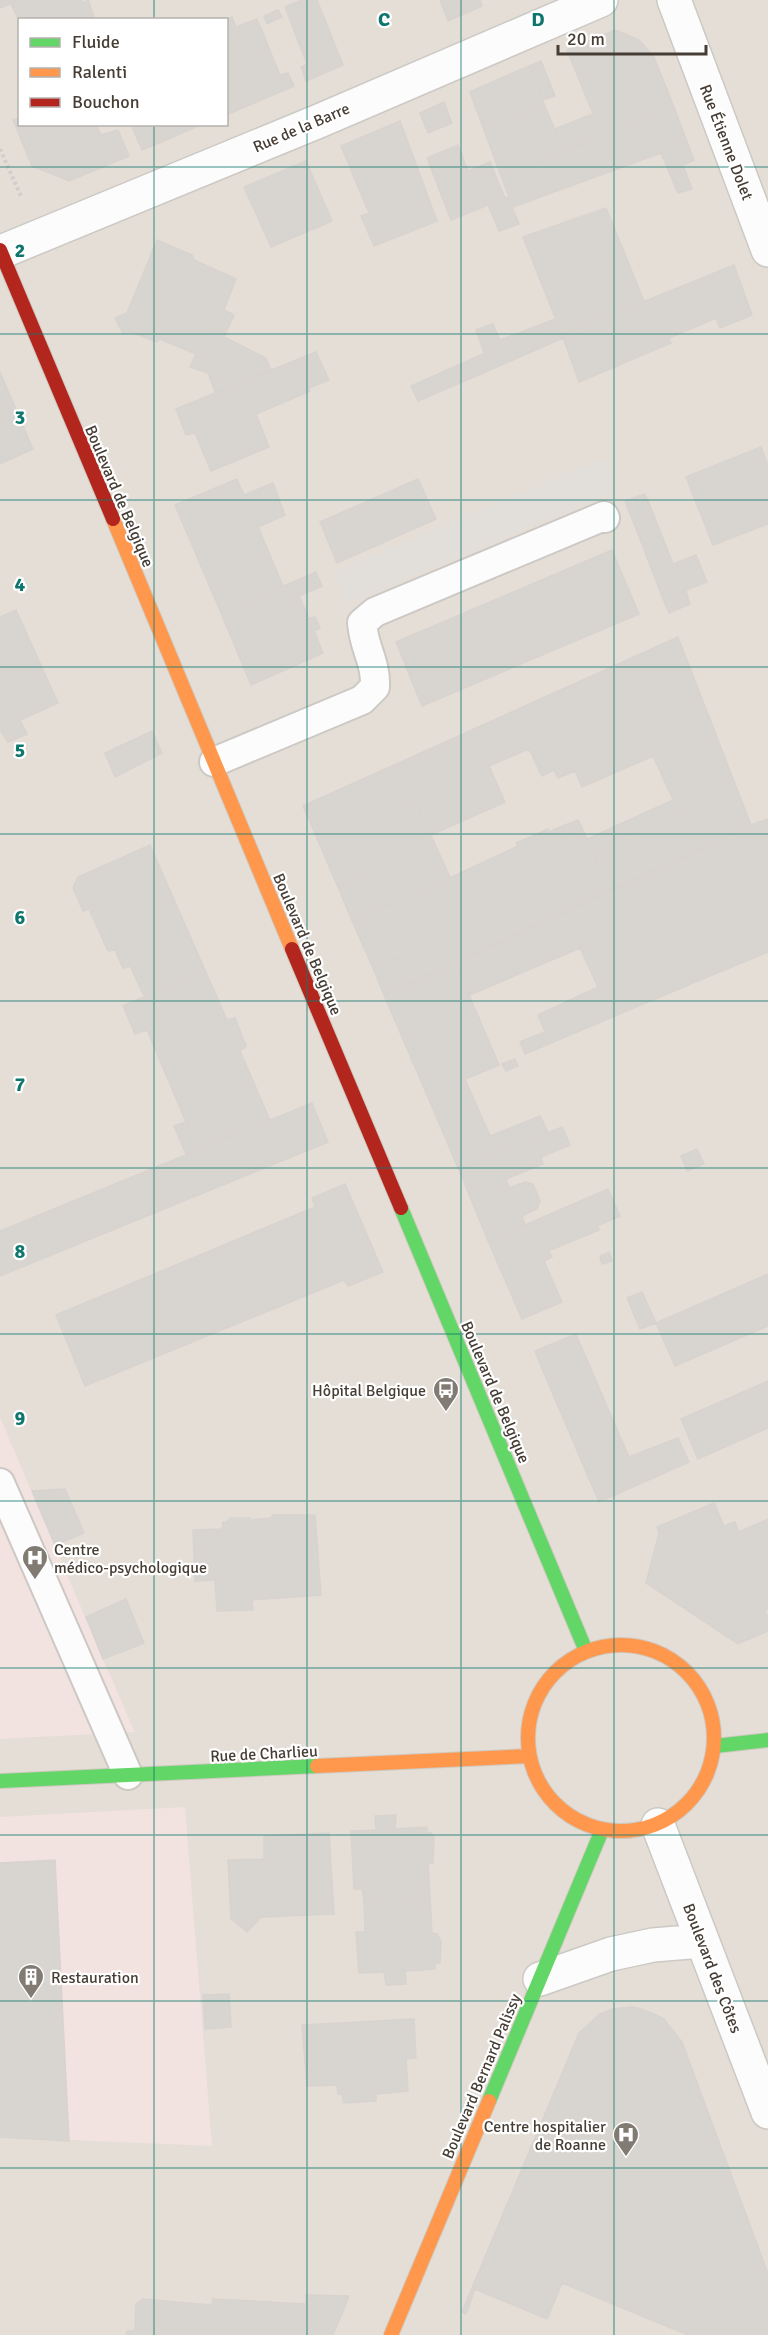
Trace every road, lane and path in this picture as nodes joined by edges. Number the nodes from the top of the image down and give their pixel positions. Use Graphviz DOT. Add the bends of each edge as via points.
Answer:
graph roads {
  1 [pos="600,0"];
  2 [pos="674,0"];
  3 [pos="768,250"];
  4 [pos="2,259"];
  5 [pos="605,518"];
  6 [pos="214,762"];
  7 [pos="0,1483"];
  8 [pos="586,1651"];
  9 [pos="768,1740"];
  10 [pos="715,1746"];
  11 [pos="529,1756"];
  12 [pos="128,1775"];
  13 [pos="0,1781"];
  14 [pos="658,1825"];
  15 [pos="602,1830"];
  16 [pos="702,1941"];
  17 [pos="540,1979"];
  18 [pos="768,2112"];
  19 [pos="391,2335"];
  1 -- 4 [label="street, Rue de la Barre"];
  2 -- 3 [label="street, Rue Étienne Dolet"];
  4 -- 6 [label="main road, Boulevard de Belgique"];
  5 -- 6 [label="lane" via="375,612 362,623 363,639 375,670 375,687 362,700"];
  6 -- 8 [label="main road, Boulevard de Belgique"];
  7 -- 12 [label="lane"];
  8 -- 10 [label="main road" via="617,1644 649,1648 677,1662 699,1685 712,1714"];
  8 -- 11 [label="main road" via="564,1664 546,1682 534,1704 528,1730"];
  9 -- 10 [label="main road"];
  10 -- 14 [label="main road" via="710,1771 698,1793 681,1811"];
  11 -- 12 [label="main road, Rue de Charlieu"];
  11 -- 15 [label="main road" via="538,1781 554,1803 576,1820"];
  12 -- 13 [label="main road, Rue de Charlieu"];
  14 -- 15 [label="main road" via="630,1831"];
  14 -- 16 [label="street, Boulevard des Côtes"];
  15 -- 17 [label="main road, Boulevard Bernard Palissy"];
  16 -- 17 [label="street" via="611,1954"];
  16 -- 18 [label="street, Boulevard des Côtes"];
  17 -- 19 [label="main road, Boulevard Bernard Palissy"];
}
